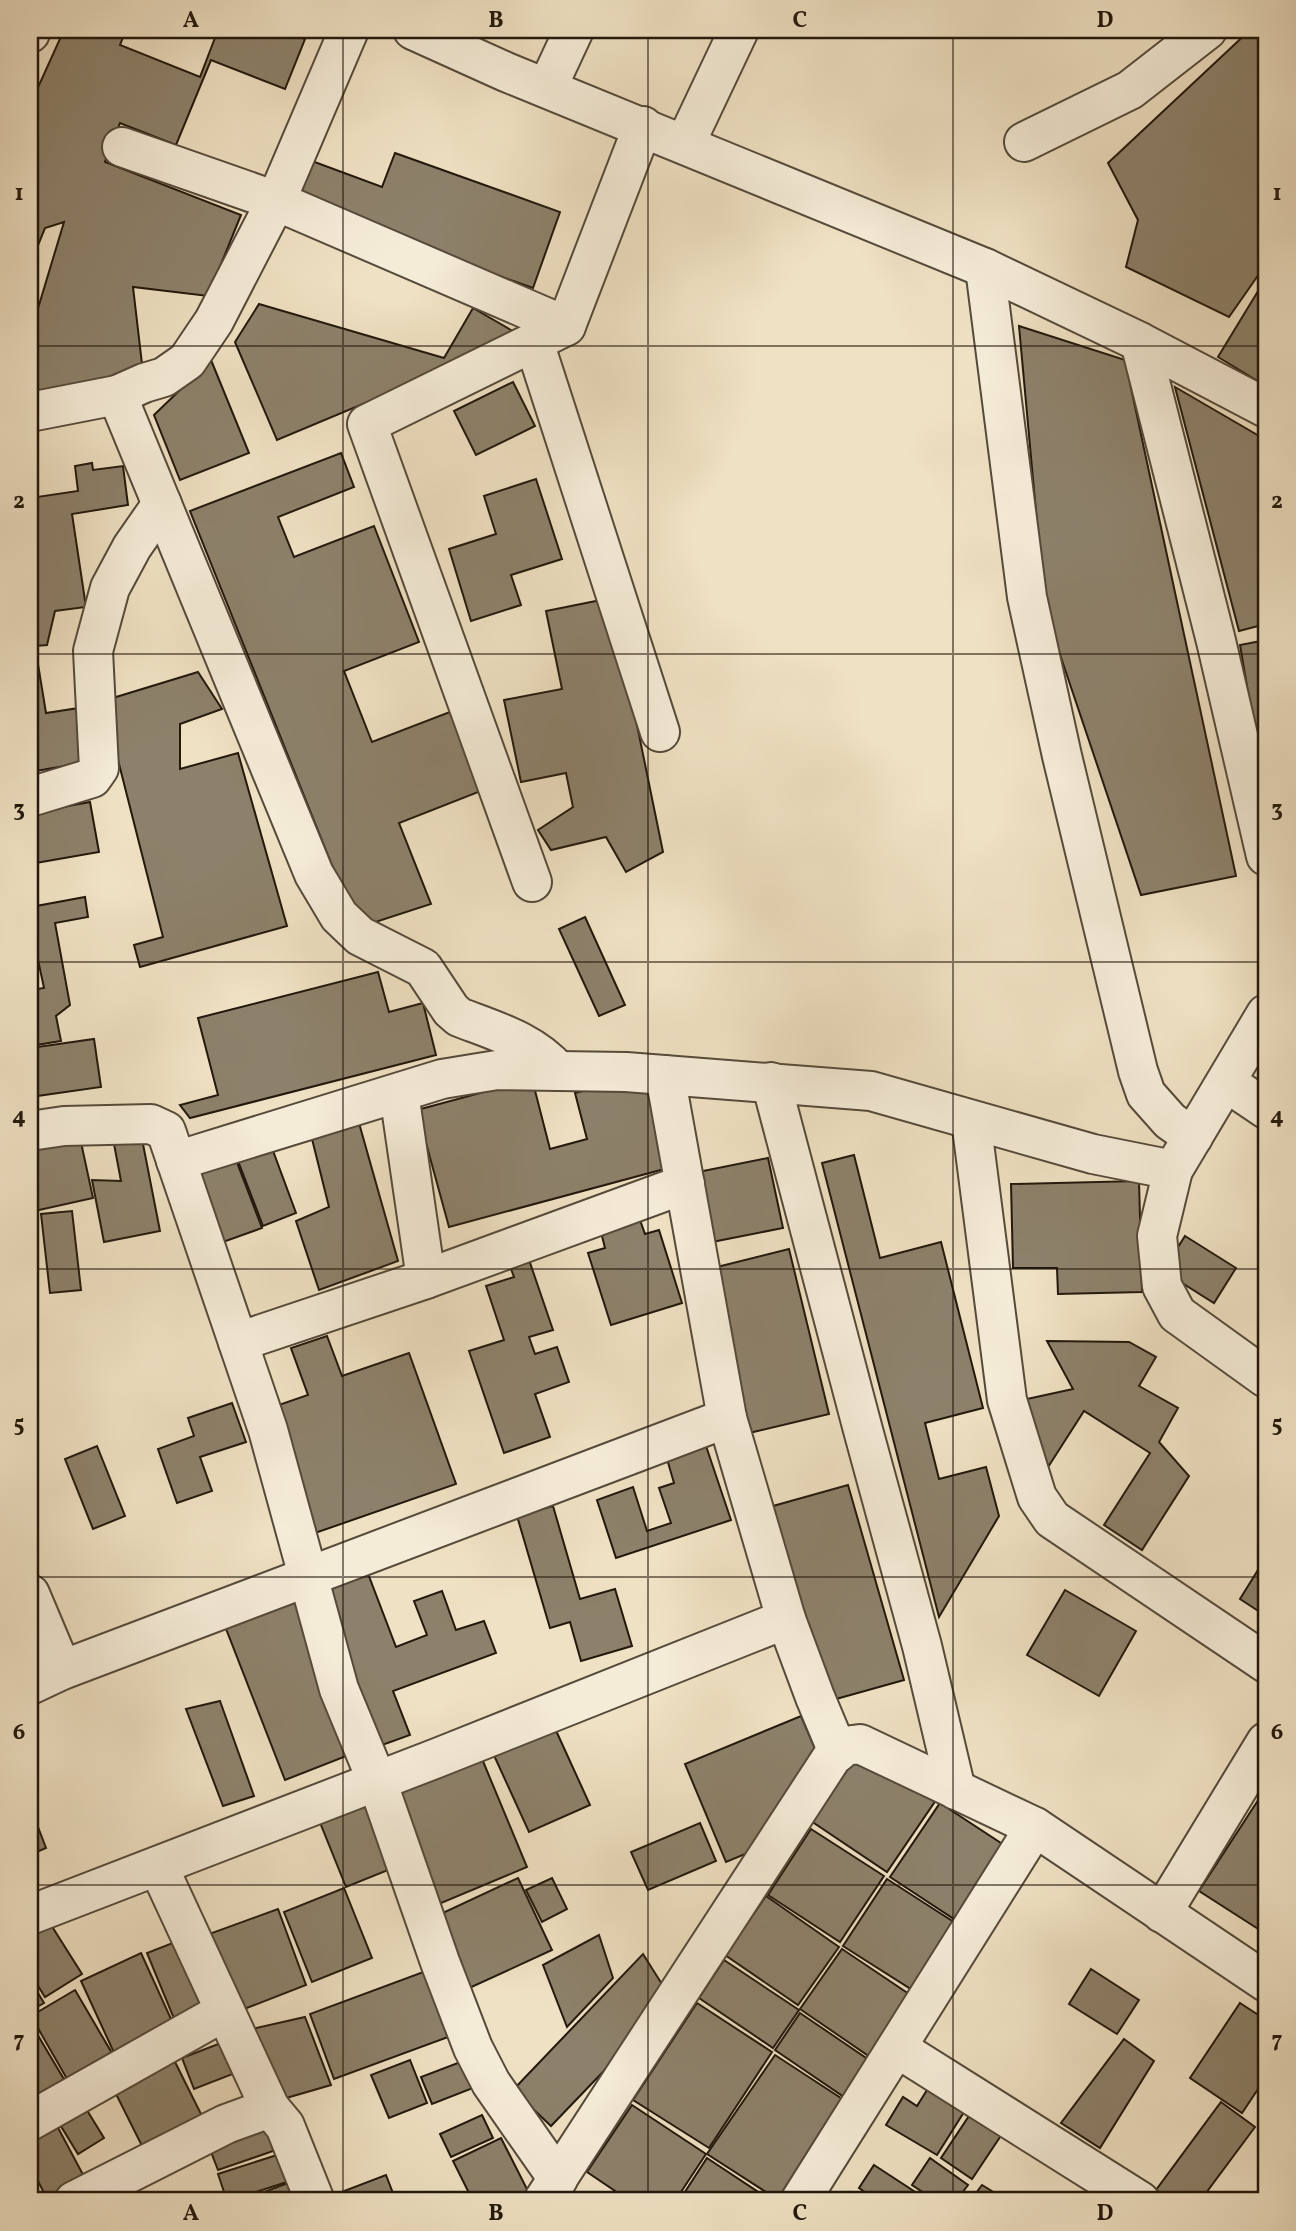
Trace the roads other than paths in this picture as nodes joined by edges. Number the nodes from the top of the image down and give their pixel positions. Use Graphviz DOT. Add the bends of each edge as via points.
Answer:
graph roads {
  1 [pos="349,30"];
  2 [pos="413,30"];
  3 [pos="575,30"];
  4 [pos="739,30"];
  5 [pos="1207,30"];
  6 [pos="547,89"];
  7 [pos="643,127"];
  8 [pos="1024,142"];
  9 [pos="685,144"];
  10 [pos="122,147"];
  11 [pos="276,201"];
  12 [pos="985,268"];
  13 [pos="550,334"];
  14 [pos="1140,342"];
  15 [pos="117,395"];
  16 [pos="1266,408"];
  17 [pos="30,412"];
  18 [pos="162,503"];
  19 [pos="660,732"];
  20 [pos="30,797"];
  21 [pos="1266,856"];
  22 [pos="532,882"];
  23 [pos="1266,1014"];
  24 [pos="558,1071"];
  25 [pos="665,1074"];
  26 [pos="771,1082"];
  27 [pos="1226,1082"];
  28 [pos="399,1093"];
  29 [pos="1266,1109"];
  30 [pos="971,1120"];
  31 [pos="30,1131"];
  32 [pos="1193,1137"];
  33 [pos="176,1161"];
  34 [pos="1173,1170"];
  35 [pos="685,1184"];
  36 [pos="426,1279"];
  37 [pos="238,1342"];
  38 [pos="1266,1378"];
  39 [pos="727,1418"];
  40 [pos="307,1577"];
  41 [pos="30,1594"];
  42 [pos="786,1619"];
  43 [pos="1266,1663"];
  44 [pos="46,1678"];
  45 [pos="1266,1742"];
  46 [pos="838,1752"];
  47 [pos="377,1781"];
  48 [pos="956,1790"];
  49 [pos="1035,1827"];
  50 [pos="158,1866"];
  51 [pos="1161,1913"];
  52 [pos="30,1915"];
  53 [pos="1266,1982"];
  54 [pos="225,2011"];
  55 [pos="897,2048"];
  56 [pos="270,2108"];
  57 [pos="30,2121"];
  58 [pos="551,2190"];
  59 [pos="1126,2198"];
  60 [pos="74,2201"];
  61 [pos="314,2201"];
  62 [pos="800,2201"];
  1 -- 11 [label="street"];
  2 -- 6 [label="street"];
  3 -- 6 [label="street"];
  4 -- 9 [label="street"];
  5 -- 8 [label="street" via="1130,90"];
  6 -- 7 [label="street"];
  7 -- 9 [label="street"];
  7 -- 13 [label="street"];
  9 -- 12 [label="street"];
  10 -- 11 [label="street"];
  11 -- 13 [label="street"];
  11 -- 15 [label="street" via="214,321 187,361 164,377"];
  12 -- 14 [label="street"];
  12 -- 32 [label="street" via="1027,597 1065,769 1138,1071 1146,1094 1170,1121"];
  13 -- 19 [label="street"];
  13 -- 22 [label="street" via="367,424"];
  14 -- 16 [label="street"];
  14 -- 21 [label="street"];
  15 -- 17 [label="street"];
  15 -- 18 [label="street"];
  18 -- 20 [label="street" via="110,588 93,651 99,768 92,778"];
  18 -- 24 [label="street" via="314,874 339,916 360,936 423,968 459,1017 523,1042"];
  23 -- 27 [label="street"];
  24 -- 25 [label="street"];
  24 -- 28 [label="street" via="497,1070 442,1079"];
  25 -- 26 [label="street"];
  25 -- 35 [label="street"];
  26 -- 30 [label="street" via="872,1091"];
  26 -- 48 [label="street" via="919,1633"];
  27 -- 29 [label="street"];
  27 -- 32 [label="street"];
  28 -- 33 [label="street"];
  28 -- 36 [label="street"];
  30 -- 34 [label="street" via="1093,1154"];
  30 -- 43 [label="street" via="1007,1400 1037,1497 1052,1519"];
  31 -- 33 [label="street" via="151,1124 166,1131"];
  32 -- 34 [label="street"];
  33 -- 37 [label="street"];
  34 -- 38 [label="street" via="1157,1236 1161,1286 1177,1314"];
  35 -- 36 [label="street"];
  35 -- 39 [label="street"];
  36 -- 37 [label="street"];
  37 -- 40 [label="street" via="268,1430"];
  39 -- 40 [label="street"];
  39 -- 42 [label="street"];
  40 -- 44 [label="street"];
  40 -- 47 [label="street" via="339,1689"];
  41 -- 44 [label="street"];
  42 -- 46 [label="street"];
  42 -- 47 [label="street"];
  45 -- 51 [label="street"];
  46 -- 48 [label="street" via="860,1744"];
  46 -- 58 [label="street"];
  47 -- 50 [label="street"];
  47 -- 58 [label="street" via="473,2048"];
  48 -- 49 [label="street"];
  49 -- 51 [label="street"];
  49 -- 55 [label="street"];
  50 -- 52 [label="street"];
  50 -- 54 [label="street"];
  51 -- 53 [label="street"];
  54 -- 56 [label="street"];
  54 -- 57 [label="street"];
  55 -- 59 [label="street"];
  55 -- 62 [label="street"];
  56 -- 60 [label="street" via="226,2124"];
  56 -- 61 [label="street" via="285,2126"];
}
